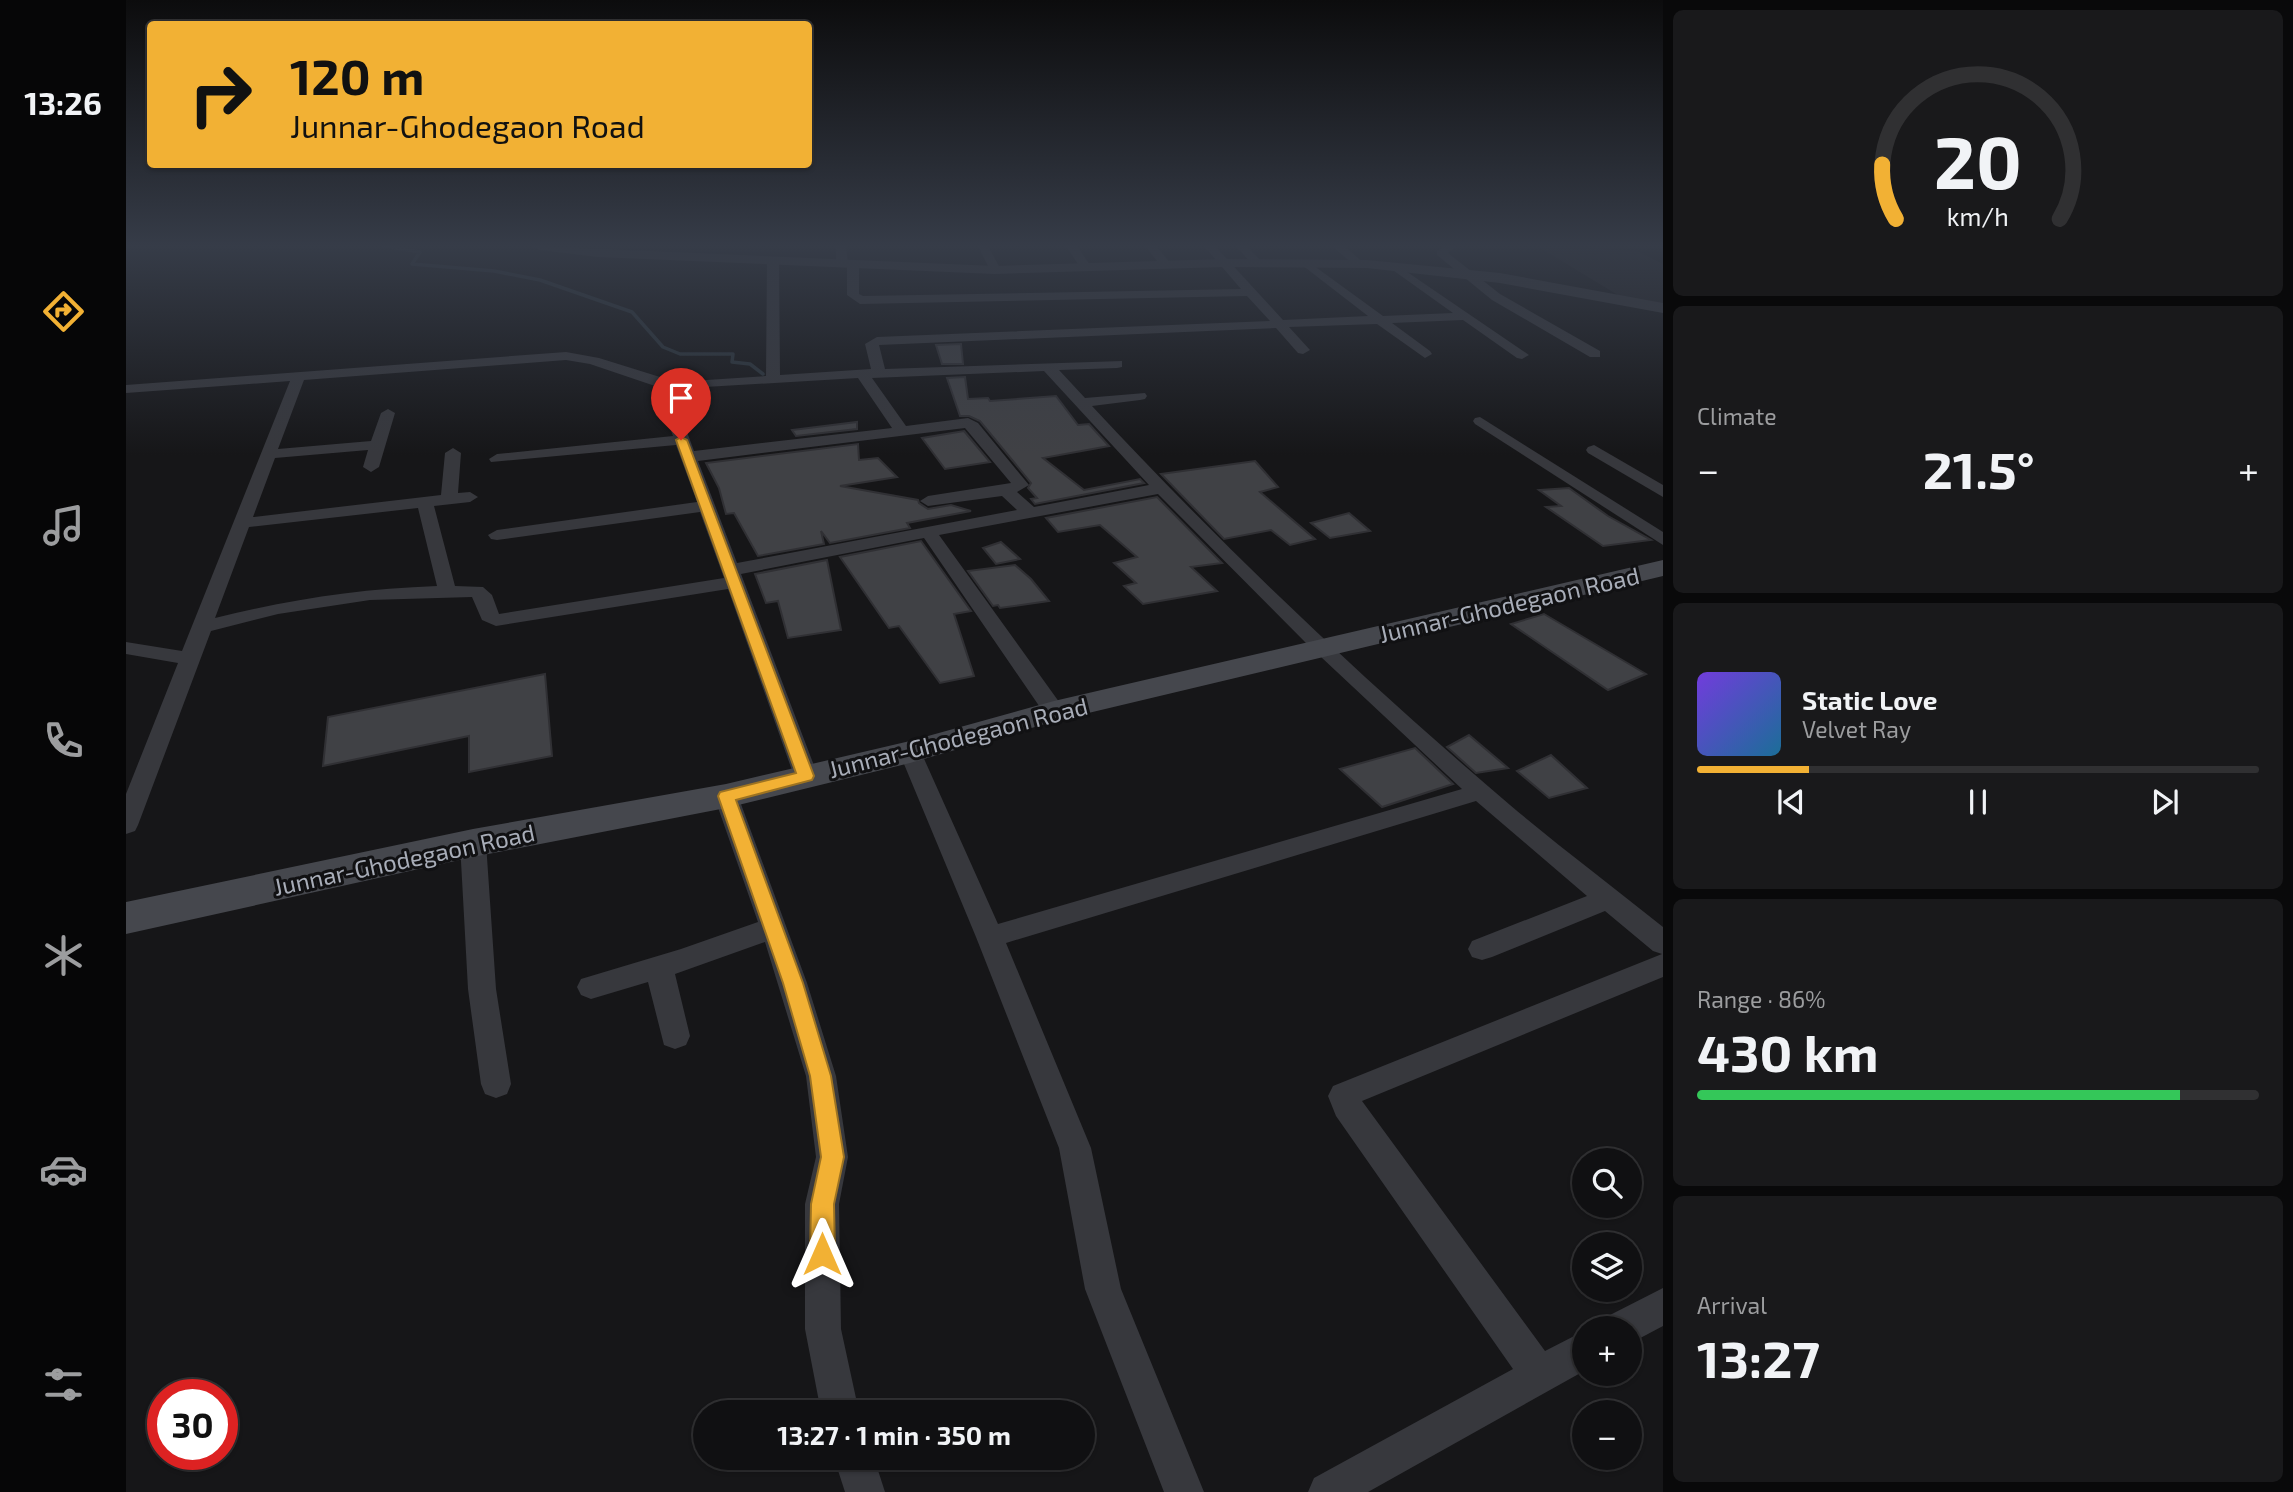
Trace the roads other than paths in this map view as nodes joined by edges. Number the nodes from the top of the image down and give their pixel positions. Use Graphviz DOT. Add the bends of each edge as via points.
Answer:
graph roads {
  1 [pos="773,316"];
  2 [pos="1271,316"];
  3 [pos="1376,316"];
  4 [pos="1466,316"];
  5 [pos="1528,316"];
  6 [pos="1382,320"];
  7 [pos="1279,324"];
  8 [pos="1303,350"];
  9 [pos="1025,354"];
  10 [pos="1425,354"];
  11 [pos="1595,354"];
  12 [pos="1521,355"];
  13 [pos="1117,364"];
  14 [pos="879,373"];
  15 [pos="862,374"];
  16 [pos="298,377"];
  17 [pos="773,378"];
  18 [pos="662,384"];
  19 [pos="126,389"];
  20 [pos="1140,396"];
  21 [pos="1081,403"];
  22 [pos="388,413"];
  23 [pos="1480,421"];
  24 [pos="901,430"];
  25 [pos="377,445"];
  26 [pos="685,449"];
  27 [pos="1594,450"];
  28 [pos="453,453"];
  29 [pos="269,454"];
  30 [pos="496,459"];
  31 [pos="371,467"];
  32 [pos="1161,488"];
  33 [pos="1006,491"];
  34 [pos="1663,492"];
  35 [pos="470,497"];
  36 [pos="449,500"];
  37 [pos="928,501"];
  38 [pos="425,503"];
  39 [pos="706,506"];
  40 [pos="1030,513"];
  41 [pos="242,523"];
  42 [pos="928,532"];
  43 [pos="497,535"];
  44 [pos="1663,540"];
  45 [pos="1663,568"];
  46 [pos="732,576"];
  47 [pos="447,590"];
  48 [pos="202,627"];
  49 [pos="126,648"];
  50 [pos="1322,648"];
  51 [pos="190,659"];
  52 [pos="1054,711"];
  53 [pos="910,752"];
  54 [pos="806,776"];
  55 [pos="1479,792"];
  56 [pos="726,796"];
  57 [pos="126,825"];
  58 [pos="473,844"];
  59 [pos="1609,898"];
  60 [pos="126,918"];
  61 [pos="773,928"];
  62 [pos="990,937"];
  63 [pos="1663,943"];
  64 [pos="1482,949"];
  65 [pos="1663,965"];
  66 [pos="659,967"];
  67 [pos="591,986"];
  68 [pos="675,1036"];
  69 [pos="496,1084"];
  70 [pos="1663,1306"];
  71 [pos="1642,1318"];
  72 [pos="1572,1357"];
  73 [pos="1541,1374"];
  74 [pos="838,1400"];
  75 [pos="858,1470"];
  76 [pos="865,1492"];
  77 [pos="1184,1492"];
  78 [pos="1328,1492"];
  1 -- 17 [label="street"];
  2 -- 7 [label="street"];
  3 -- 6 [label="street"];
  4 -- 6 [label="street"];
  4 -- 12 [label="street"];
  5 -- 11 [label="street"];
  6 -- 7 [label="street"];
  6 -- 10 [label="street"];
  7 -- 8 [label="street"];
  7 -- 9 [label="street"];
  9 -- 13 [label="street"];
  9 -- 14 [label="street"];
  9 -- 14 [label="street" via="877,341 872,344"];
  9 -- 21 [label="street"];
  14 -- 15 [label="street"];
  15 -- 17 [label="street"];
  15 -- 24 [label="street"];
  16 -- 18 [label="street" via="566,356"];
  16 -- 19 [label="street"];
  16 -- 29 [label="street"];
  17 -- 18 [label="street"];
  18 -- 26 [label="street"];
  20 -- 21 [label="street"];
  21 -- 32 [label="street"];
  22 -- 25 [label="street"];
  23 -- 44 [label="street"];
  24 -- 26 [label="street"];
  24 -- 33 [label="street" via="959,423 973,426 1021,485"];
  25 -- 29 [label="street"];
  25 -- 31 [label="street"];
  26 -- 30 [label="street"];
  26 -- 39 [label="street"];
  27 -- 34 [label="street"];
  28 -- 36 [label="street"];
  29 -- 41 [label="street"];
  32 -- 40 [label="street"];
  32 -- 50 [label="street"];
  33 -- 37 [label="street"];
  33 -- 40 [label="street"];
  35 -- 36 [label="street"];
  36 -- 38 [label="street"];
  38 -- 41 [label="street"];
  38 -- 47 [label="street"];
  39 -- 43 [label="street"];
  39 -- 46 [label="street"];
  40 -- 42 [label="street"];
  41 -- 48 [label="street"];
  42 -- 46 [label="street"];
  42 -- 52 [label="street"];
  45 -- 50 [label="main road, Junnar-Ghodegaon Road"];
  46 -- 47 [label="street" via="496,620 476,591"];
  46 -- 54 [label="street"];
  47 -- 48 [label="street" via="370,594 278,608"];
  48 -- 51 [label="street"];
  49 -- 51 [label="street"];
  50 -- 52 [label="main road, Junnar-Ghodegaon Road"];
  50 -- 55 [label="street"];
  51 -- 57 [label="street"];
  52 -- 53 [label="main road, Junnar-Ghodegaon Road"];
  53 -- 54 [label="main road, Junnar-Ghodegaon Road"];
  53 -- 62 [label="street"];
  54 -- 56 [label="main road, Junnar-Ghodegaon Road"];
  55 -- 59 [label="street"];
  55 -- 62 [label="street"];
  56 -- 58 [label="main road, Junnar-Ghodegaon Road"];
  56 -- 61 [label="street"];
  58 -- 60 [label="main road, Junnar-Ghodegaon Road"];
  58 -- 69 [label="street" via="482,989"];
  59 -- 63 [label="street"];
  59 -- 64 [label="street"];
  61 -- 66 [label="street"];
  61 -- 74 [label="street" via="821,1076 832,1157 822,1204 823,1329"];
  62 -- 77 [label="street" via="1076,1148 1103,1289"];
  65 -- 73 [label="street" via="1344,1096"];
  66 -- 67 [label="street"];
  66 -- 68 [label="street"];
  70 -- 71 [label="street"];
  72 -- 73 [label="street"];
  73 -- 78 [label="street"];
  75 -- 76 [label="street"];
}
